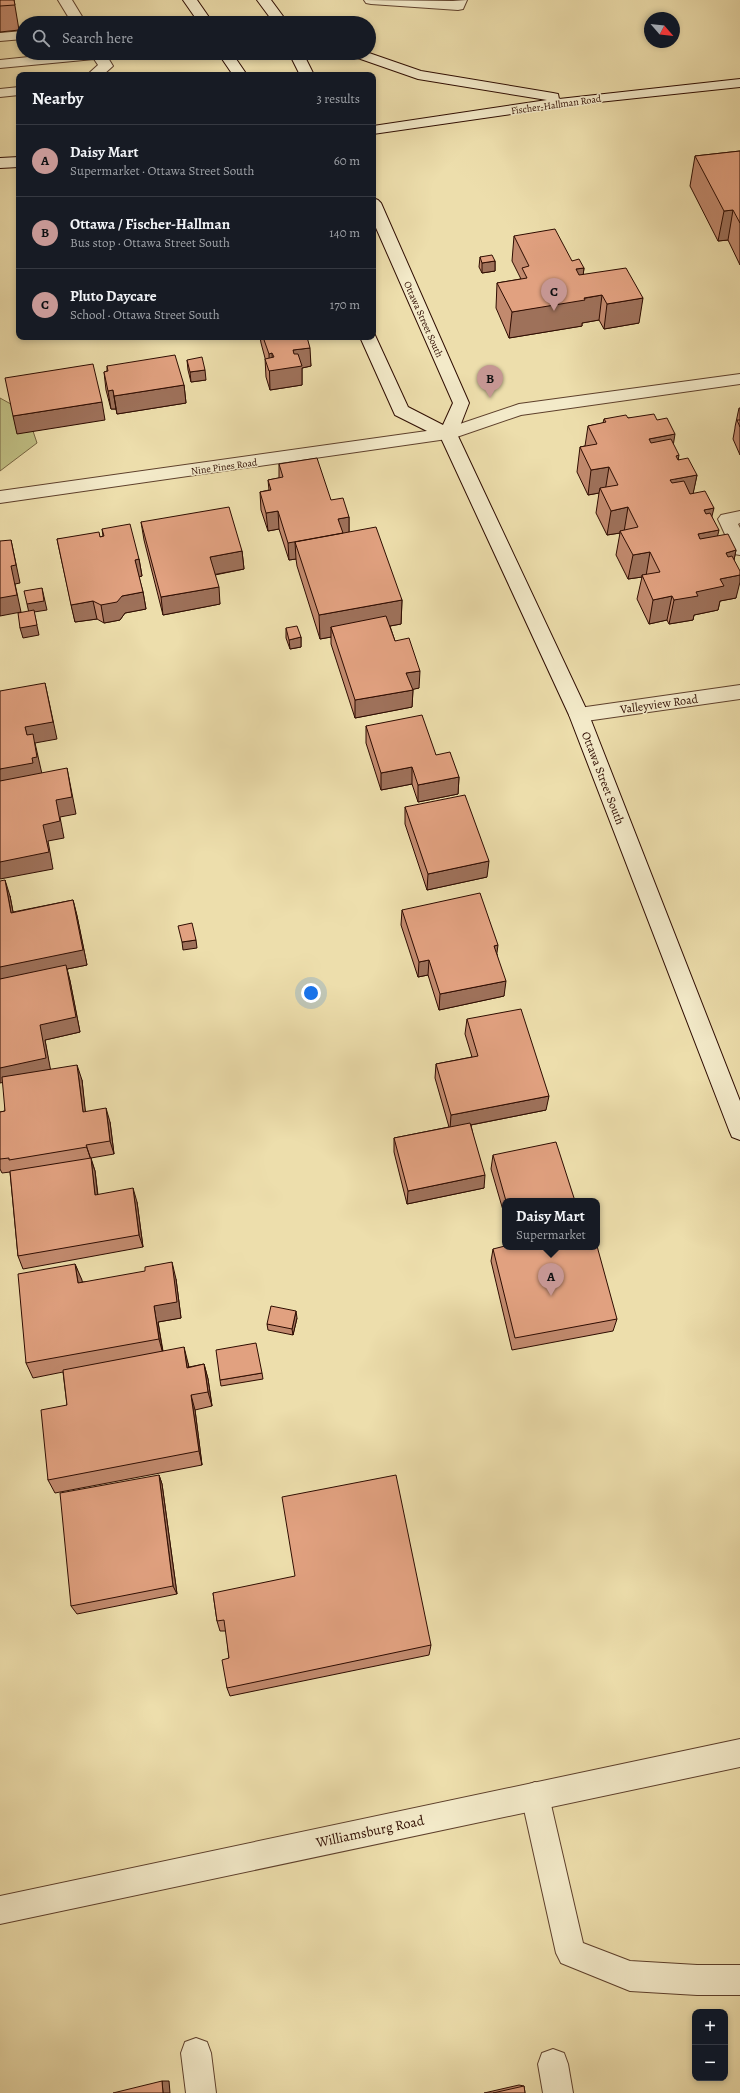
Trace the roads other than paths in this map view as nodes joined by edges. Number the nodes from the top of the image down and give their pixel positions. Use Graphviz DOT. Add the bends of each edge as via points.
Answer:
graph roads {
  1 [pos="65,0"];
  2 [pos="190,0"];
  3 [pos="264,0"];
  4 [pos="372,0"];
  5 [pos="460,0"];
  6 [pos="75,16"];
  7 [pos="201,16"];
  8 [pos="276,16"];
  9 [pos="16,36"];
  10 [pos="0,37"];
  11 [pos="67,60"];
  12 [pos="100,60"];
  13 [pos="230,60"];
  14 [pos="300,60"];
  15 [pos="376,60"];
  16 [pos="0,64"];
  17 [pos="95,72"];
  18 [pos="238,72"];
  19 [pos="306,72"];
  20 [pos="740,83"];
  21 [pos="16,91"];
  22 [pos="0,93"];
  23 [pos="580,100"];
  24 [pos="376,130"];
  25 [pos="16,162"];
  26 [pos="0,163"];
  27 [pos="376,210"];
  28 [pos="369,340"];
  29 [pos="740,379"];
  30 [pos="448,434"];
  31 [pos="0,497"];
  32 [pos="740,517"];
  33 [pos="740,549"];
  34 [pos="740,692"];
  35 [pos="579,715"];
  36 [pos="740,1130"];
  37 [pos="740,1752"];
  38 [pos="535,1796"];
  39 [pos="0,1910"];
  40 [pos="740,1980"];
  41 [pos="196,2053"];
  42 [pos="553,2064"];
  43 [pos="200,2093"];
  44 [pos="558,2093"];
  1 -- 6 [label="main road"];
  2 -- 7 [label="main road"];
  3 -- 8 [label="main road"];
  4 -- 5 [label="main road" via="458,6"];
  9 -- 10 [label="main road"];
  11 -- 16 [label="main road"];
  12 -- 17 [label="main road"];
  13 -- 18 [label="main road"];
  14 -- 19 [label="main road"];
  15 -- 23 [label="main road" via="418,75"];
  20 -- 23 [label="main road, Fischer-Hallman Road"];
  21 -- 22 [label="main road"];
  23 -- 24 [label="main road, Fischer-Hallman Road"];
  25 -- 26 [label="main road"];
  27 -- 30 [label="main road, Ottawa Street South" via="461,403"];
  28 -- 30 [label="main road" via="401,411"];
  29 -- 30 [label="main road, Nine Pines Road" via="519,410"];
  30 -- 31 [label="main road, Nine Pines Road"];
  30 -- 35 [label="main road, Ottawa Street South"];
  32 -- 33 [label="main road" via="727,519"];
  34 -- 35 [label="main road, Valleyview Road"];
  35 -- 36 [label="main road, Ottawa Street South"];
  37 -- 38 [label="main road, Williamsburg Road"];
  38 -- 39 [label="main road, Williamsburg Road"];
  38 -- 40 [label="main road" via="571,1953 630,1976"];
  41 -- 43 [label="main road"];
  42 -- 44 [label="main road"];
}
